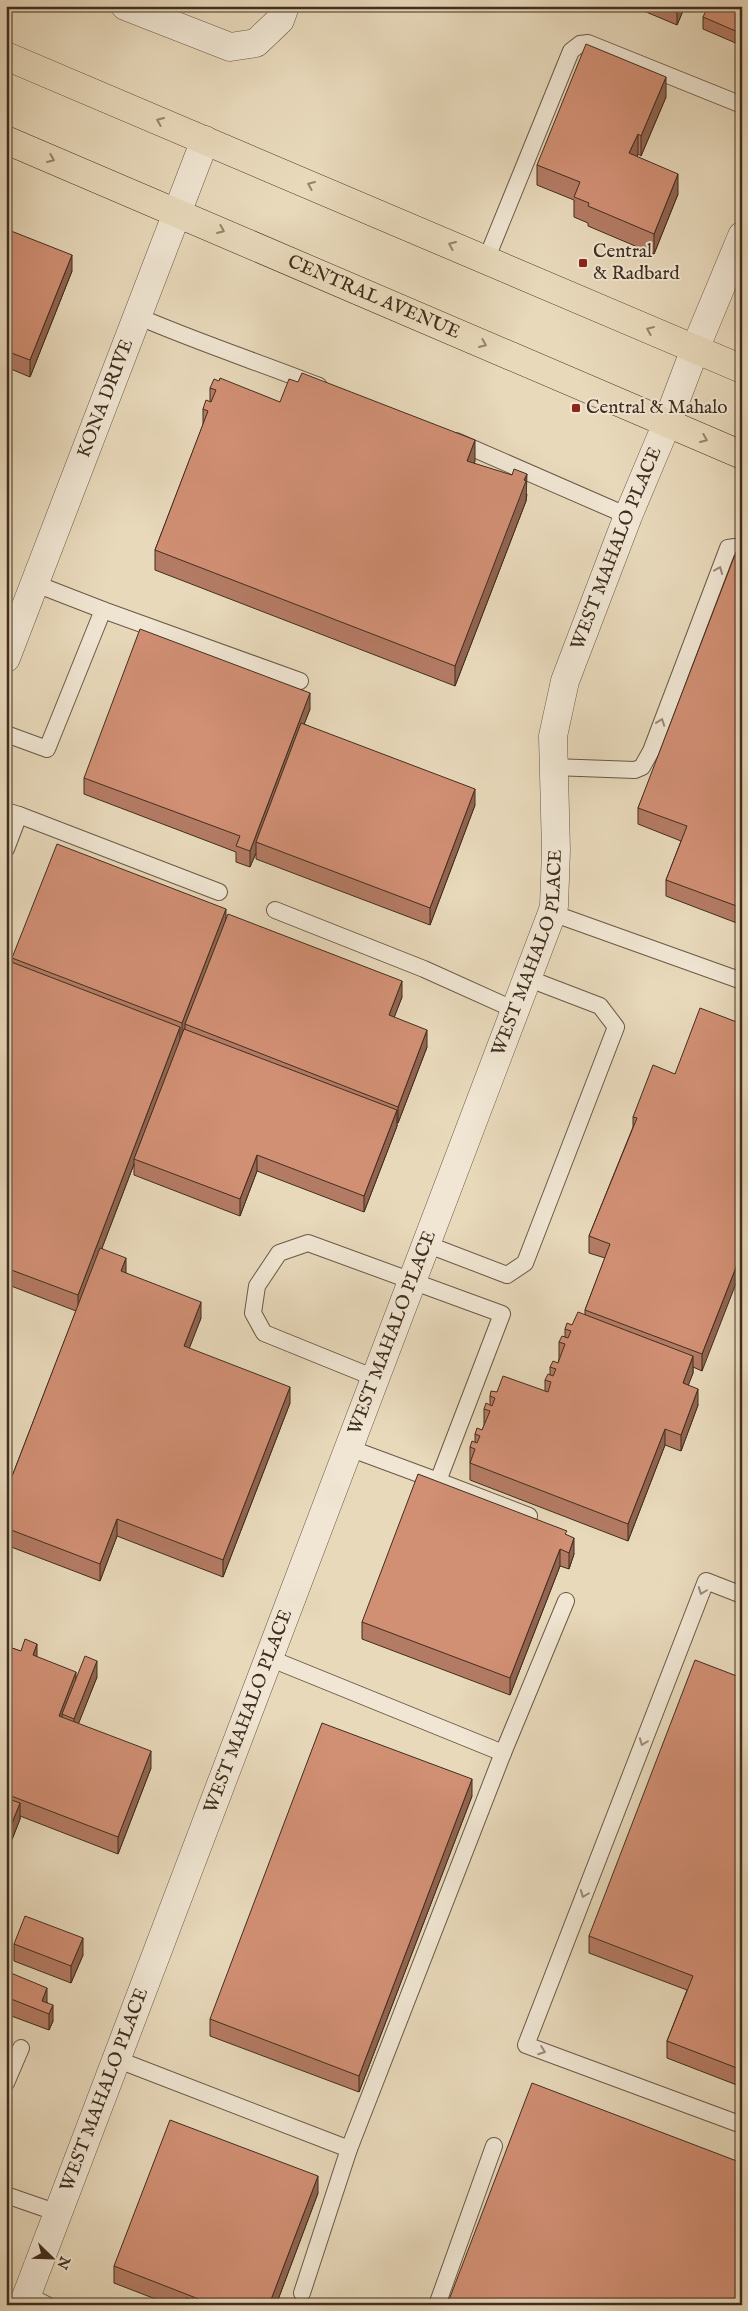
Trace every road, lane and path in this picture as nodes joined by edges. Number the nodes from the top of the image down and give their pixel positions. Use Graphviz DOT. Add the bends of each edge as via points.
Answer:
graph roads {
  1 [pos="126,6"];
  2 [pos="285,6"];
  3 [pos="6,56"];
  4 [pos="742,105"];
  5 [pos="6,140"];
  6 [pos="205,140"];
  7 [pos="176,211"];
  8 [pos="742,236"];
  9 [pos="486,260"];
  10 [pos="136,316"];
  11 [pos="695,349"];
  12 [pos="742,369"];
  13 [pos="338,393"];
  14 [pos="667,423"];
  15 [pos="442,435"];
  16 [pos="742,455"];
  17 [pos="628,516"];
  18 [pos="735,547"];
  19 [pos="36,584"];
  20 [pos="103,610"];
  21 [pos="6,658"];
  22 [pos="300,681"];
  23 [pos="6,734"];
  24 [pos="553,767"];
  25 [pos="12,813"];
  26 [pos="6,849"];
  27 [pos="219,892"];
  28 [pos="274,910"];
  29 [pos="552,913"];
  30 [pos="526,978"];
  31 [pos="742,981"];
  32 [pos="515,1010"];
  33 [pos="426,1244"];
  34 [pos="412,1280"];
  35 [pos="375,1378"];
  36 [pos="349,1448"];
  37 [pos="438,1481"];
  38 [pos="529,1516"];
  39 [pos="742,1595"];
  40 [pos="566,1601"];
  41 [pos="269,1658"];
  42 [pos="503,1752"];
  43 [pos="21,2048"];
  44 [pos="116,2059"];
  45 [pos="6,2083"];
  46 [pos="742,2125"];
  47 [pos="494,2146"];
  48 [pos="349,2149"];
  49 [pos="6,2195"];
  50 [pos="58,2213"];
  51 [pos="302,2293"];
  52 [pos="32,2301"];
  53 [pos="437,2305"];
  1 -- 2 [label="street" via="230,47 256,43 280,20"];
  6 -- 3 [label="main road, one-way"];
  4 -- 9 [label="lane" via="588,43 580,44 571,52"];
  5 -- 7 [label="main road, CENTRAL AVENUE, one-way"];
  6 -- 7 [label="street, KONA DRIVE"];
  9 -- 6 [label="main road, one-way"];
  7 -- 10 [label="street, KONA DRIVE"];
  7 -- 14 [label="main road, CENTRAL AVENUE, one-way"];
  8 -- 11 [label="street, WEST MAHALO PLACE"];
  11 -- 9 [label="main road, one-way"];
  10 -- 13 [label="lane" via="197,342 232,352"];
  10 -- 19 [label="street, KONA DRIVE"];
  11 -- 12 [label="main road"];
  11 -- 14 [label="street, WEST MAHALO PLACE"];
  14 -- 16 [label="main road, CENTRAL AVENUE, one-way"];
  14 -- 17 [label="street, WEST MAHALO PLACE"];
  15 -- 17 [label="lane"];
  17 -- 24 [label="street, WEST MAHALO PLACE" via="565,681 553,736"];
  24 -- 18 [label="lane, one-way" via="634,770 642,767"];
  19 -- 20 [label="lane"];
  19 -- 21 [label="street, KONA DRIVE"];
  20 -- 22 [label="lane"];
  20 -- 23 [label="lane" via="47,748"];
  24 -- 29 [label="street, WEST MAHALO PLACE" via="556,850"];
  25 -- 26 [label="lane"];
  25 -- 27 [label="lane"];
  28 -- 32 [label="lane"];
  29 -- 30 [label="street, WEST MAHALO PLACE"];
  29 -- 31 [label="lane"];
  30 -- 32 [label="street, WEST MAHALO PLACE"];
  30 -- 33 [label="lane" via="600,1006 616,1028 525,1263 507,1275"];
  32 -- 33 [label="street, WEST MAHALO PLACE"];
  33 -- 34 [label="street, WEST MAHALO PLACE"];
  34 -- 35 [label="street, WEST MAHALO PLACE"];
  34 -- 35 [label="lane" via="308,1243 279,1253 257,1286 253,1313 264,1333"];
  34 -- 37 [label="lane" via="502,1314"];
  35 -- 36 [label="street, WEST MAHALO PLACE"];
  36 -- 37 [label="lane"];
  36 -- 41 [label="street, WEST MAHALO PLACE"];
  37 -- 38 [label="lane"];
  39 -- 46 [label="lane, one-way" via="706,1581 526,2045"];
  40 -- 42 [label="lane"];
  41 -- 42 [label="lane"];
  41 -- 44 [label="street, WEST MAHALO PLACE"];
  42 -- 48 [label="lane"];
  43 -- 45 [label="lane"];
  44 -- 48 [label="lane"];
  44 -- 50 [label="street, WEST MAHALO PLACE"];
  47 -- 53 [label="lane"];
  48 -- 51 [label="lane"];
  49 -- 50 [label="lane"];
  50 -- 52 [label="street, WEST MAHALO PLACE"];
}
